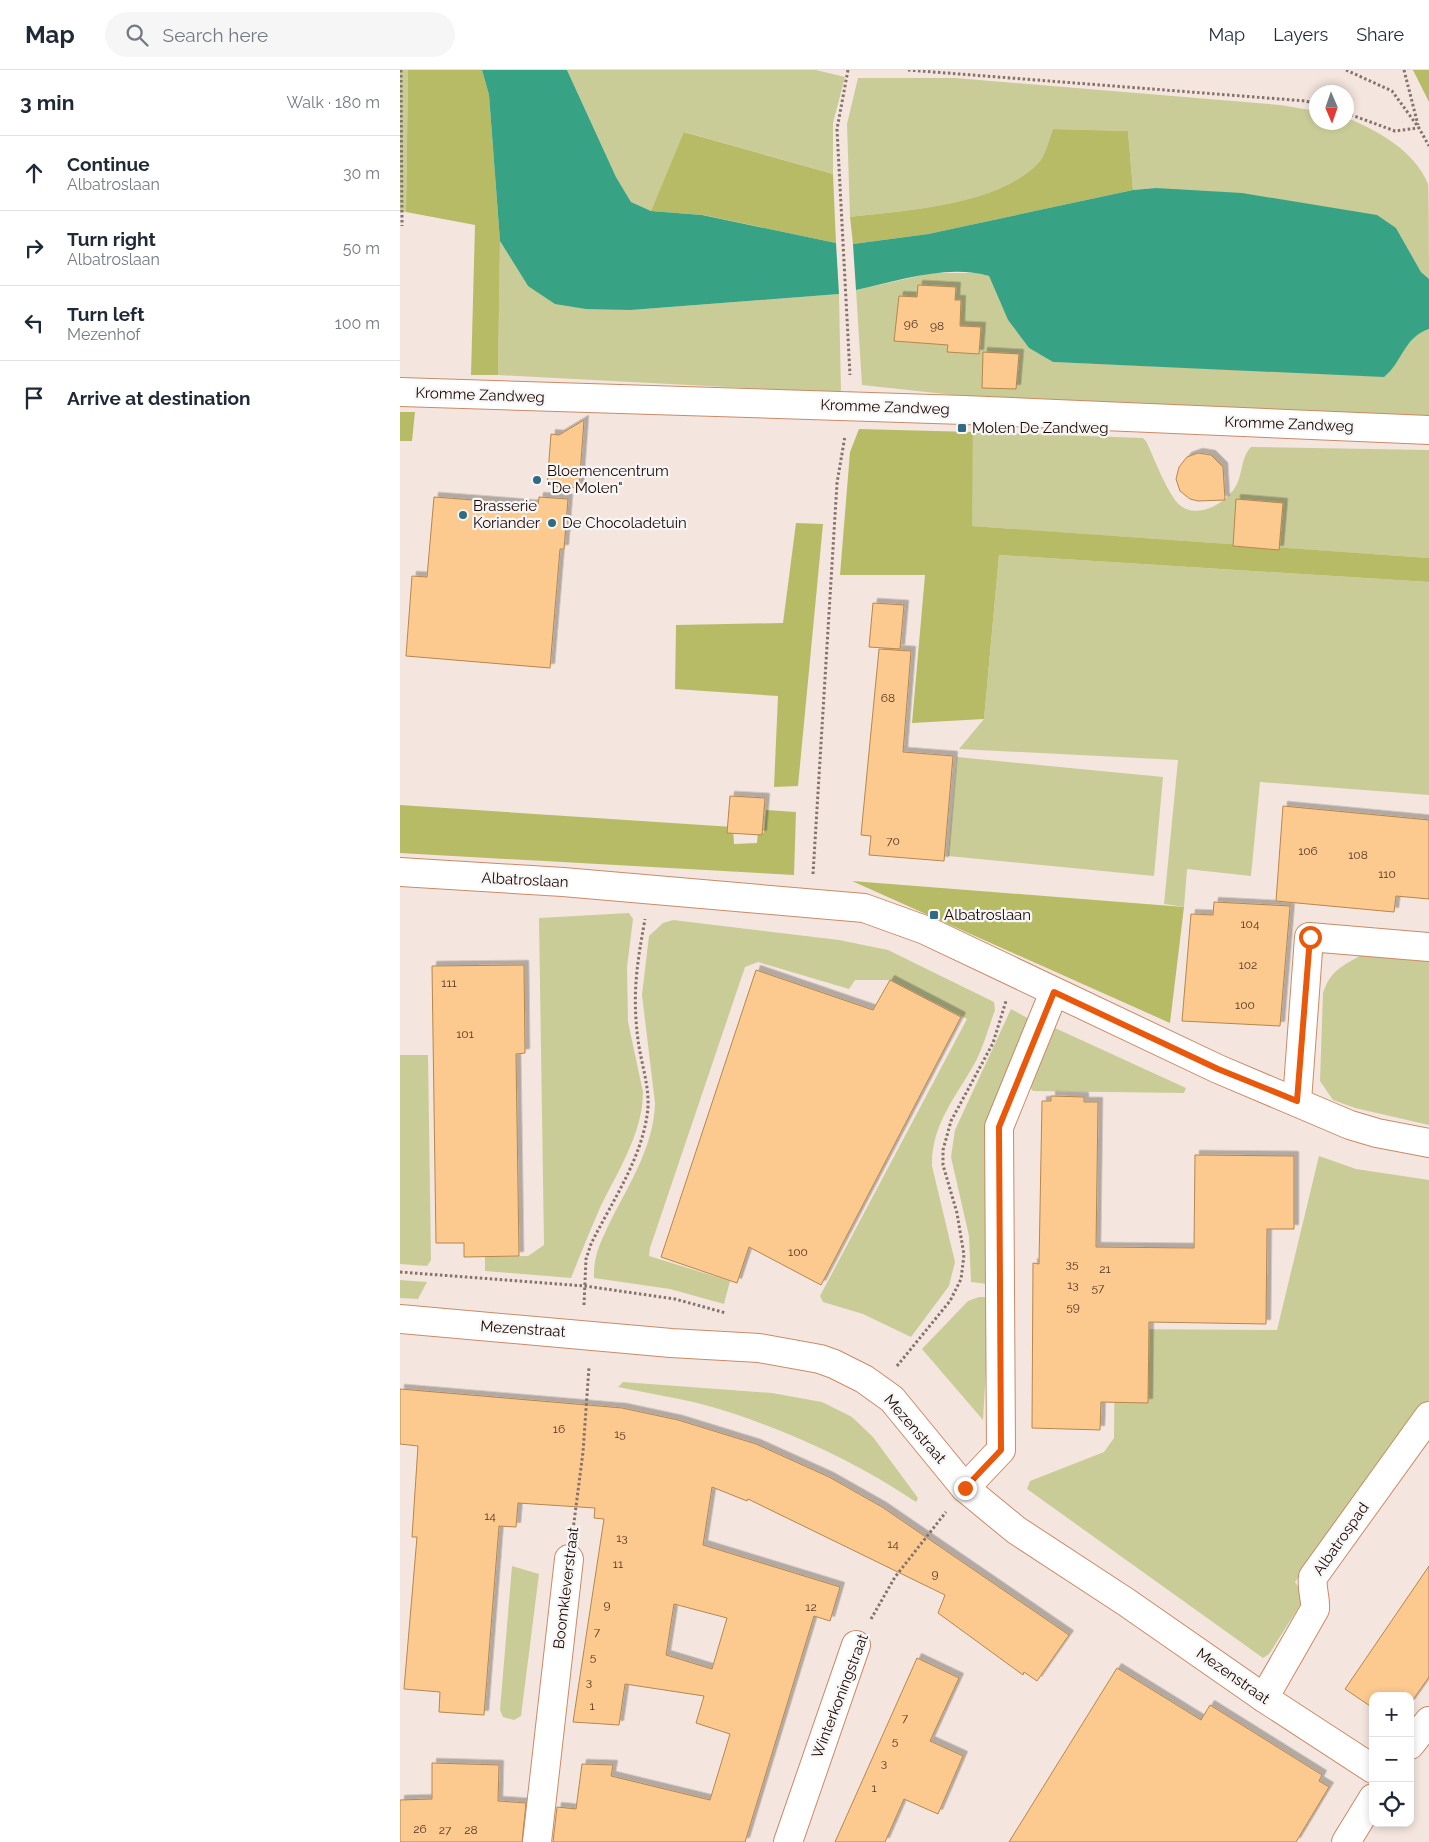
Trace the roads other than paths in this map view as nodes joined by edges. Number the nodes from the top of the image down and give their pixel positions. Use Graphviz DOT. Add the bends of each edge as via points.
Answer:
graph roads {
  1 [pos="400,392"];
  2 [pos="1429,430"];
  3 [pos="400,872"];
  4 [pos="1429,947"];
  5 [pos="1054,992"];
  6 [pos="1297,1101"];
  7 [pos="1429,1143"];
  8 [pos="400,1319"];
  9 [pos="1429,1416"];
  10 [pos="965,1488"];
  11 [pos="569,1559"];
  12 [pos="856,1646"];
  13 [pos="1264,1698"];
  14 [pos="1429,1721"];
  15 [pos="1414,1740"];
  16 [pos="1369,1766"];
  17 [pos="1369,1805"];
  18 [pos="537,1842"];
  19 [pos="788,1842"];
  20 [pos="1346,1842"];
  1 -- 2 [label="street, Kromme Zandweg" via="850,406"];
  3 -- 5 [label="street, Albatroslaan" via="651,888 864,908 925,930"];
  4 -- 6 [label="street" via="1310,937"];
  5 -- 6 [label="street, Albatroslaan" via="1218,1069"];
  5 -- 10 [label="street" via="999,1127 1001,1450"];
  6 -- 7 [label="street, Albatroslaan" via="1378,1133"];
  8 -- 10 [label="street, Mezenstraat" via="759,1348 834,1364 879,1388 892,1399"];
  9 -- 13 [label="street, Albatrospad" via="1313,1577 1315,1609"];
  10 -- 13 [label="street, Mezenstraat" via="1016,1530"];
  11 -- 18 [label="street, Boomkleverstraat"];
  12 -- 19 [label="street, Winterkoningstraat"];
  13 -- 16 [label="street, Mezenstraat"];
  14 -- 15 [label="street"];
  17 -- 20 [label="street"];
}
